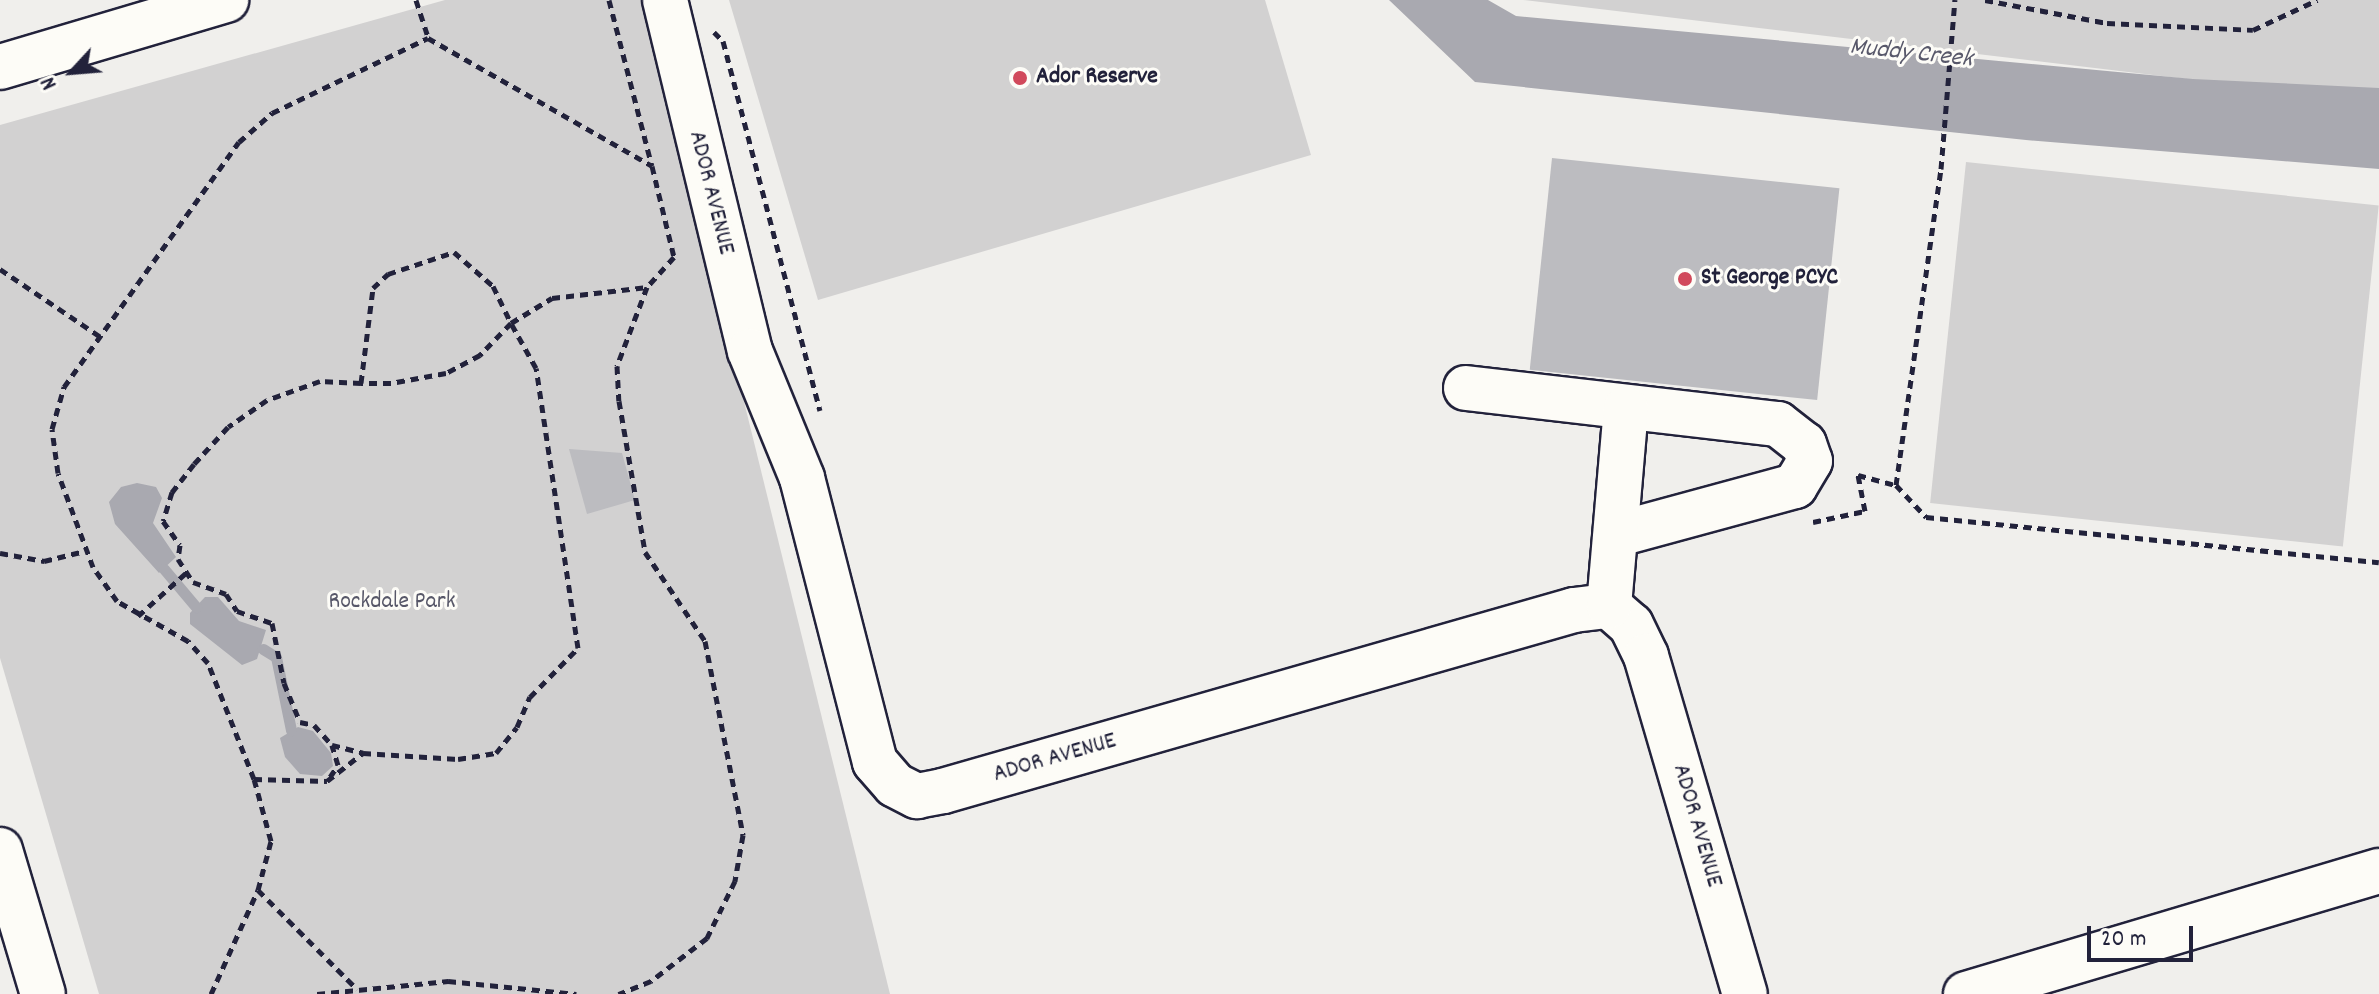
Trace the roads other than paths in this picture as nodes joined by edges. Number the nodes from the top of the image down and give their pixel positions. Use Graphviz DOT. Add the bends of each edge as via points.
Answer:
graph roads {
  1 [pos="226,0"];
  2 [pos="665,0"];
  3 [pos="0,67"];
  4 [pos="1466,388"];
  5 [pos="1626,409"];
  6 [pos="1618,534"];
  7 [pos="1609,606"];
  8 [pos="0,850"];
  9 [pos="2379,871"];
  10 [pos="43,994"];
  11 [pos="1745,994"];
  12 [pos="1966,994"];
  1 -- 3 [label="street"];
  2 -- 7 [label="street, ADOR AVENUE" via="750,351 802,478 875,762 895,785 917,796 943,791 1574,610"];
  4 -- 5 [label="street"];
  5 -- 6 [label="street"];
  5 -- 6 [label="street" via="1778,424 1804,444 1810,461 1795,486 1777,493"];
  6 -- 7 [label="street"];
  7 -- 11 [label="street, ADOR AVENUE" via="1631,625 1646,656"];
  8 -- 10 [label="street"];
  9 -- 12 [label="street"];
}
